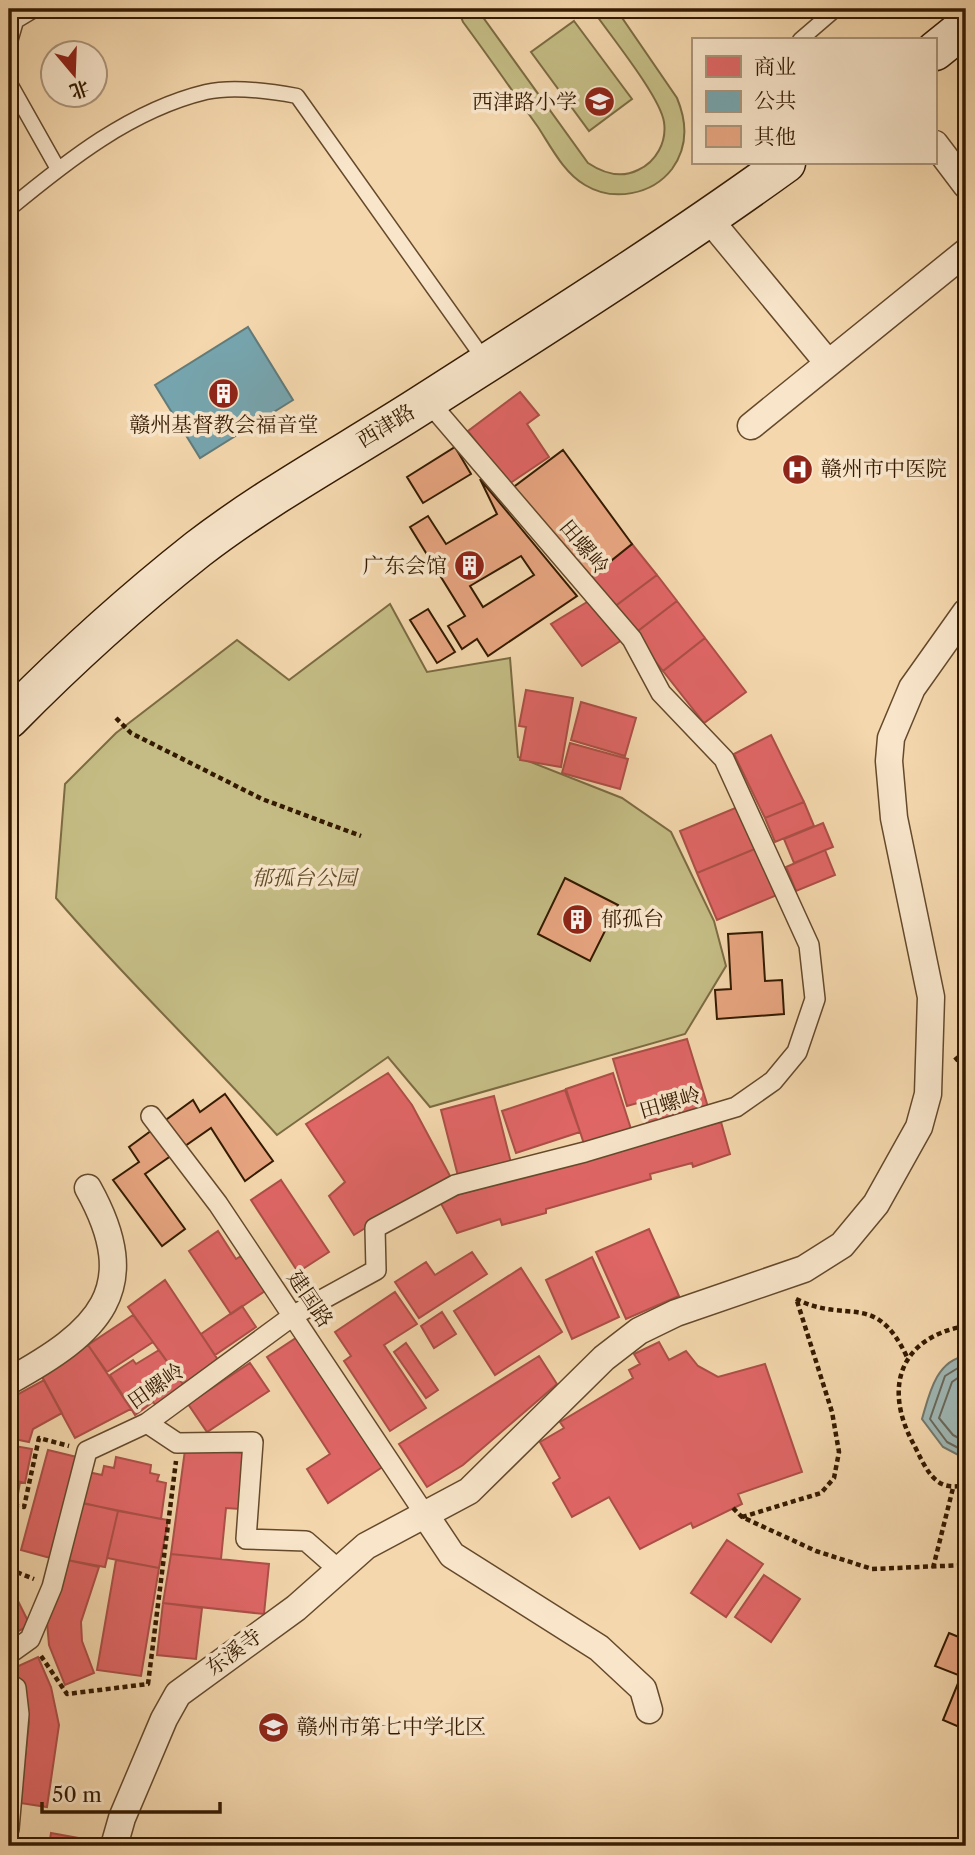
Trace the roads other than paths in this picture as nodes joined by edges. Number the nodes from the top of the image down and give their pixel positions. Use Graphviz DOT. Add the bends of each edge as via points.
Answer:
graph roads {
  1 [pos="36,9"];
  2 [pos="836,9"];
  3 [pos="966,26"];
  4 [pos="802,38"];
  5 [pos="9,45"];
  6 [pos="936,50"];
  7 [pos="9,82"];
  8 [pos="936,145"];
  9 [pos="785,164"];
  10 [pos="58,169"];
  11 [pos="966,185"];
  12 [pos="9,209"];
  13 [pos="709,219"];
  14 [pos="966,252"];
  15 [pos="486,362"];
  16 [pos="828,363"];
  17 [pos="428,401"];
  18 [pos="751,426"];
  19 [pos="966,612"];
  20 [pos="9,719"];
  21 [pos="151,1116"];
  22 [pos="88,1188"];
  23 [pos="294,1315"];
  24 [pos="9,1381"];
  25 [pos="147,1423"];
  26 [pos="424,1513"];
  27 [pos="340,1570"];
  28 [pos="9,1654"];
  29 [pos="9,1683"];
  30 [pos="649,1710"];
  31 [pos="9,1829"];
  32 [pos="114,1846"];
  1 -- 5 [label="lane" via="16,20"];
  2 -- 4 [label="lane"];
  3 -- 6 [label="main road"];
  7 -- 10 [label="lane"];
  8 -- 11 [label="street"];
  9 -- 13 [label="main road, 西津路"];
  10 -- 12 [label="lane"];
  10 -- 15 [label="lane" via="152,112 208,91 297,96"];
  13 -- 15 [label="main road, 西津路"];
  13 -- 16 [label="street"];
  14 -- 16 [label="street"];
  15 -- 17 [label="main road, 西津路"];
  16 -- 18 [label="street"];
  17 -- 20 [label="main road, 西津路" via="300,478 199,548 84,643"];
  17 -- 23 [label="street, 田螺岭" via="632,639 661,693 724,759 810,945 815,999 797,1052 773,1081 736,1107 455,1185 375,1228 376,1270"];
  19 -- 26 [label="street, 东溪寺" via="912,688 891,738 894,818 931,997 928,1094 906,1154 860,1225 825,1257 788,1276 676,1313 639,1331 604,1358 469,1491"];
  21 -- 23 [label="street, 建国路"];
  22 -- 24 [label="street" via="111,1235 114,1275 109,1294 89,1328"];
  23 -- 25 [label="street, 田螺岭"];
  23 -- 26 [label="street, 建国路"];
  25 -- 27 [label="street" via="177,1443 253,1442 246,1539 306,1541"];
  25 -- 28 [label="street, 田螺岭" via="87,1451 52,1587 30,1639"];
  26 -- 27 [label="street, 东溪寺" via="366,1546"];
  26 -- 30 [label="street" via="452,1555 599,1648 643,1689"];
  27 -- 32 [label="street, 东溪寺" via="178,1694"];
  29 -- 31 [label="street" via="16,1688 19,1714"];
}
